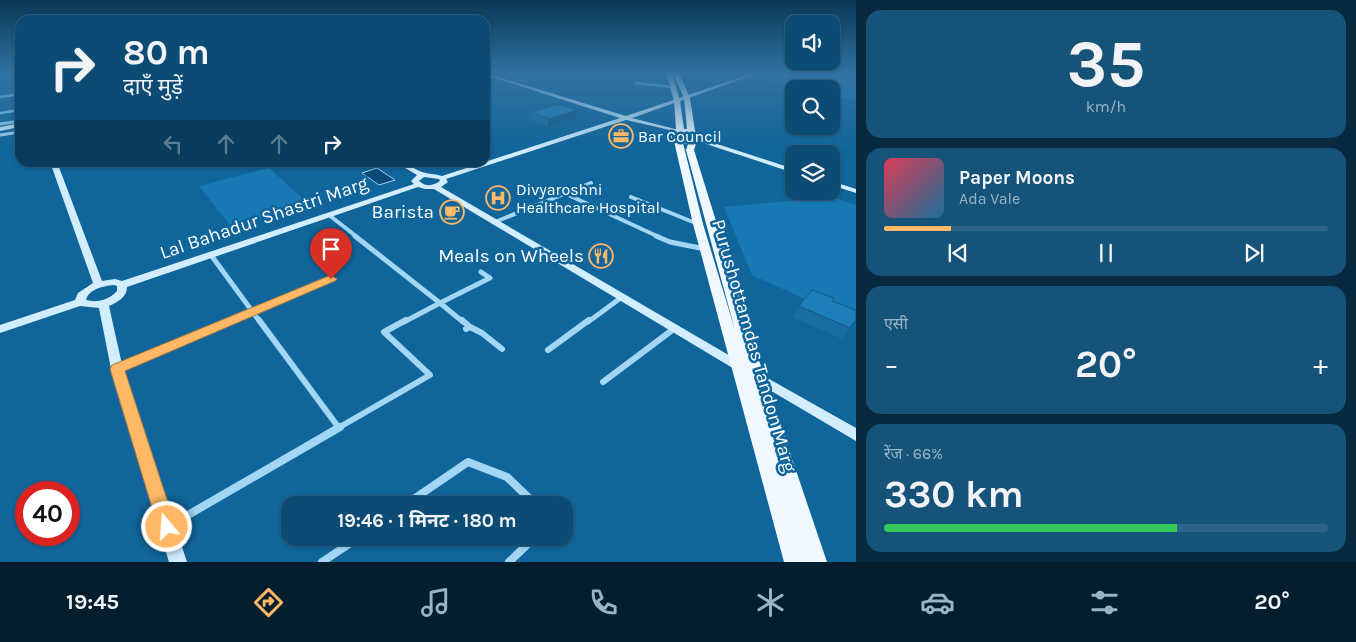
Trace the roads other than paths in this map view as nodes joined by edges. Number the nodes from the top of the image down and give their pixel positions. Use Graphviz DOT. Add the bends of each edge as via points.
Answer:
graph roads {
  1 [pos="566,99"];
  2 [pos="684,99"];
  3 [pos="687,99"];
  4 [pos="677,102"];
  5 [pos="15,111"];
  6 [pos="0,113"];
  7 [pos="626,118"];
  8 [pos="15,122"];
  9 [pos="0,124"];
  10 [pos="15,127"];
  11 [pos="0,130"];
  12 [pos="15,133"];
  13 [pos="0,135"];
  14 [pos="684,136"];
  15 [pos="490,165"];
  16 [pos="55,167"];
  17 [pos="407,167"];
  18 [pos="483,167"];
  19 [pos="785,168"];
  20 [pos="422,176"];
  21 [pos="439,182"];
  22 [pos="591,183"];
  23 [pos="418,185"];
  24 [pos="840,186"];
  25 [pos="856,191"];
  26 [pos="564,193"];
  27 [pos="631,197"];
  28 [pos="329,215"];
  29 [pos="495,222"];
  30 [pos="698,224"];
  31 [pos="705,249"];
  32 [pos="211,255"];
  33 [pos="481,272"];
  34 [pos="331,279"];
  35 [pos="98,284"];
  36 [pos="122,285"];
  37 [pos="622,298"];
  38 [pos="80,302"];
  39 [pos="103,304"];
  40 [pos="440,304"];
  41 [pos="253,311"];
  42 [pos="0,328"];
  43 [pos="675,328"];
  44 [pos="502,349"];
  45 [pos="548,350"];
  46 [pos="738,366"];
  47 [pos="117,369"];
  48 [pos="756,376"];
  49 [pos="603,382"];
  50 [pos="339,428"];
  51 [pos="856,435"];
  52 [pos="418,496"];
  53 [pos="527,496"];
  54 [pos="167,527"];
  55 [pos="346,546"];
  56 [pos="526,546"];
  57 [pos="178,562"];
  58 [pos="322,562"];
  59 [pos="509,562"];
  60 [pos="795,562"];
  61 [pos="816,562"];
  1 -- 7 [label="street"];
  2 -- 4 [label="street"];
  3 -- 14 [label="main road, Purushottamdas Tandon Marg"];
  4 -- 7 [label="street"];
  4 -- 14 [label="main road, Purushottamdas Tandon Marg"];
  5 -- 6 [label="street"];
  7 -- 14 [label="street"];
  7 -- 15 [label="street"];
  8 -- 9 [label="street"];
  10 -- 11 [label="street"];
  12 -- 13 [label="street"];
  14 -- 19 [label="street"];
  14 -- 30 [label="main road, Purushottamdas Tandon Marg"];
  14 -- 48 [label="main road"];
  16 -- 35 [label="street"];
  17 -- 20 [label="street"];
  18 -- 21 [label="street"];
  20 -- 21 [label="street" via="432,175"];
  20 -- 23 [label="street" via="415,181"];
  21 -- 23 [label="street"];
  21 -- 29 [label="street"];
  22 -- 26 [label="street"];
  23 -- 28 [label="street, Lal Bahadur Shastri Marg"];
  24 -- 25 [label="street"];
  26 -- 29 [label="street"];
  26 -- 31 [label="street" via="670,242"];
  27 -- 30 [label="street"];
  28 -- 32 [label="street, Lal Bahadur Shastri Marg"];
  28 -- 40 [label="street"];
  29 -- 37 [label="street"];
  30 -- 31 [label="main road, Purushottamdas Tandon Marg"];
  31 -- 46 [label="main road, Purushottamdas Tandon Marg"];
  32 -- 36 [label="street, Lal Bahadur Shastri Marg"];
  32 -- 41 [label="street"];
  33 -- 40 [label="street" via="490,278"];
  34 -- 41 [label="street"];
  35 -- 36 [label="street"];
  35 -- 38 [label="street" via="82,295"];
  36 -- 39 [label="street" via="117,297"];
  37 -- 43 [label="street"];
  37 -- 45 [label="street"];
  38 -- 39 [label="street" via="89,306"];
  38 -- 42 [label="street"];
  39 -- 47 [label="street"];
  40 -- 44 [label="street" via="468,328 482,333"];
  40 -- 50 [label="street" via="384,332 430,375"];
  41 -- 47 [label="street"];
  41 -- 50 [label="street"];
  43 -- 46 [label="street"];
  43 -- 49 [label="street"];
  46 -- 48 [label="street"];
  46 -- 60 [label="main road, Purushottamdas Tandon Marg"];
  47 -- 54 [label="street"];
  48 -- 51 [label="street"];
  48 -- 61 [label="main road"];
  50 -- 54 [label="street"];
  52 -- 53 [label="street" via="468,462 507,477"];
  54 -- 57 [label="street"];
  55 -- 58 [label="street"];
  56 -- 59 [label="street"];
}
